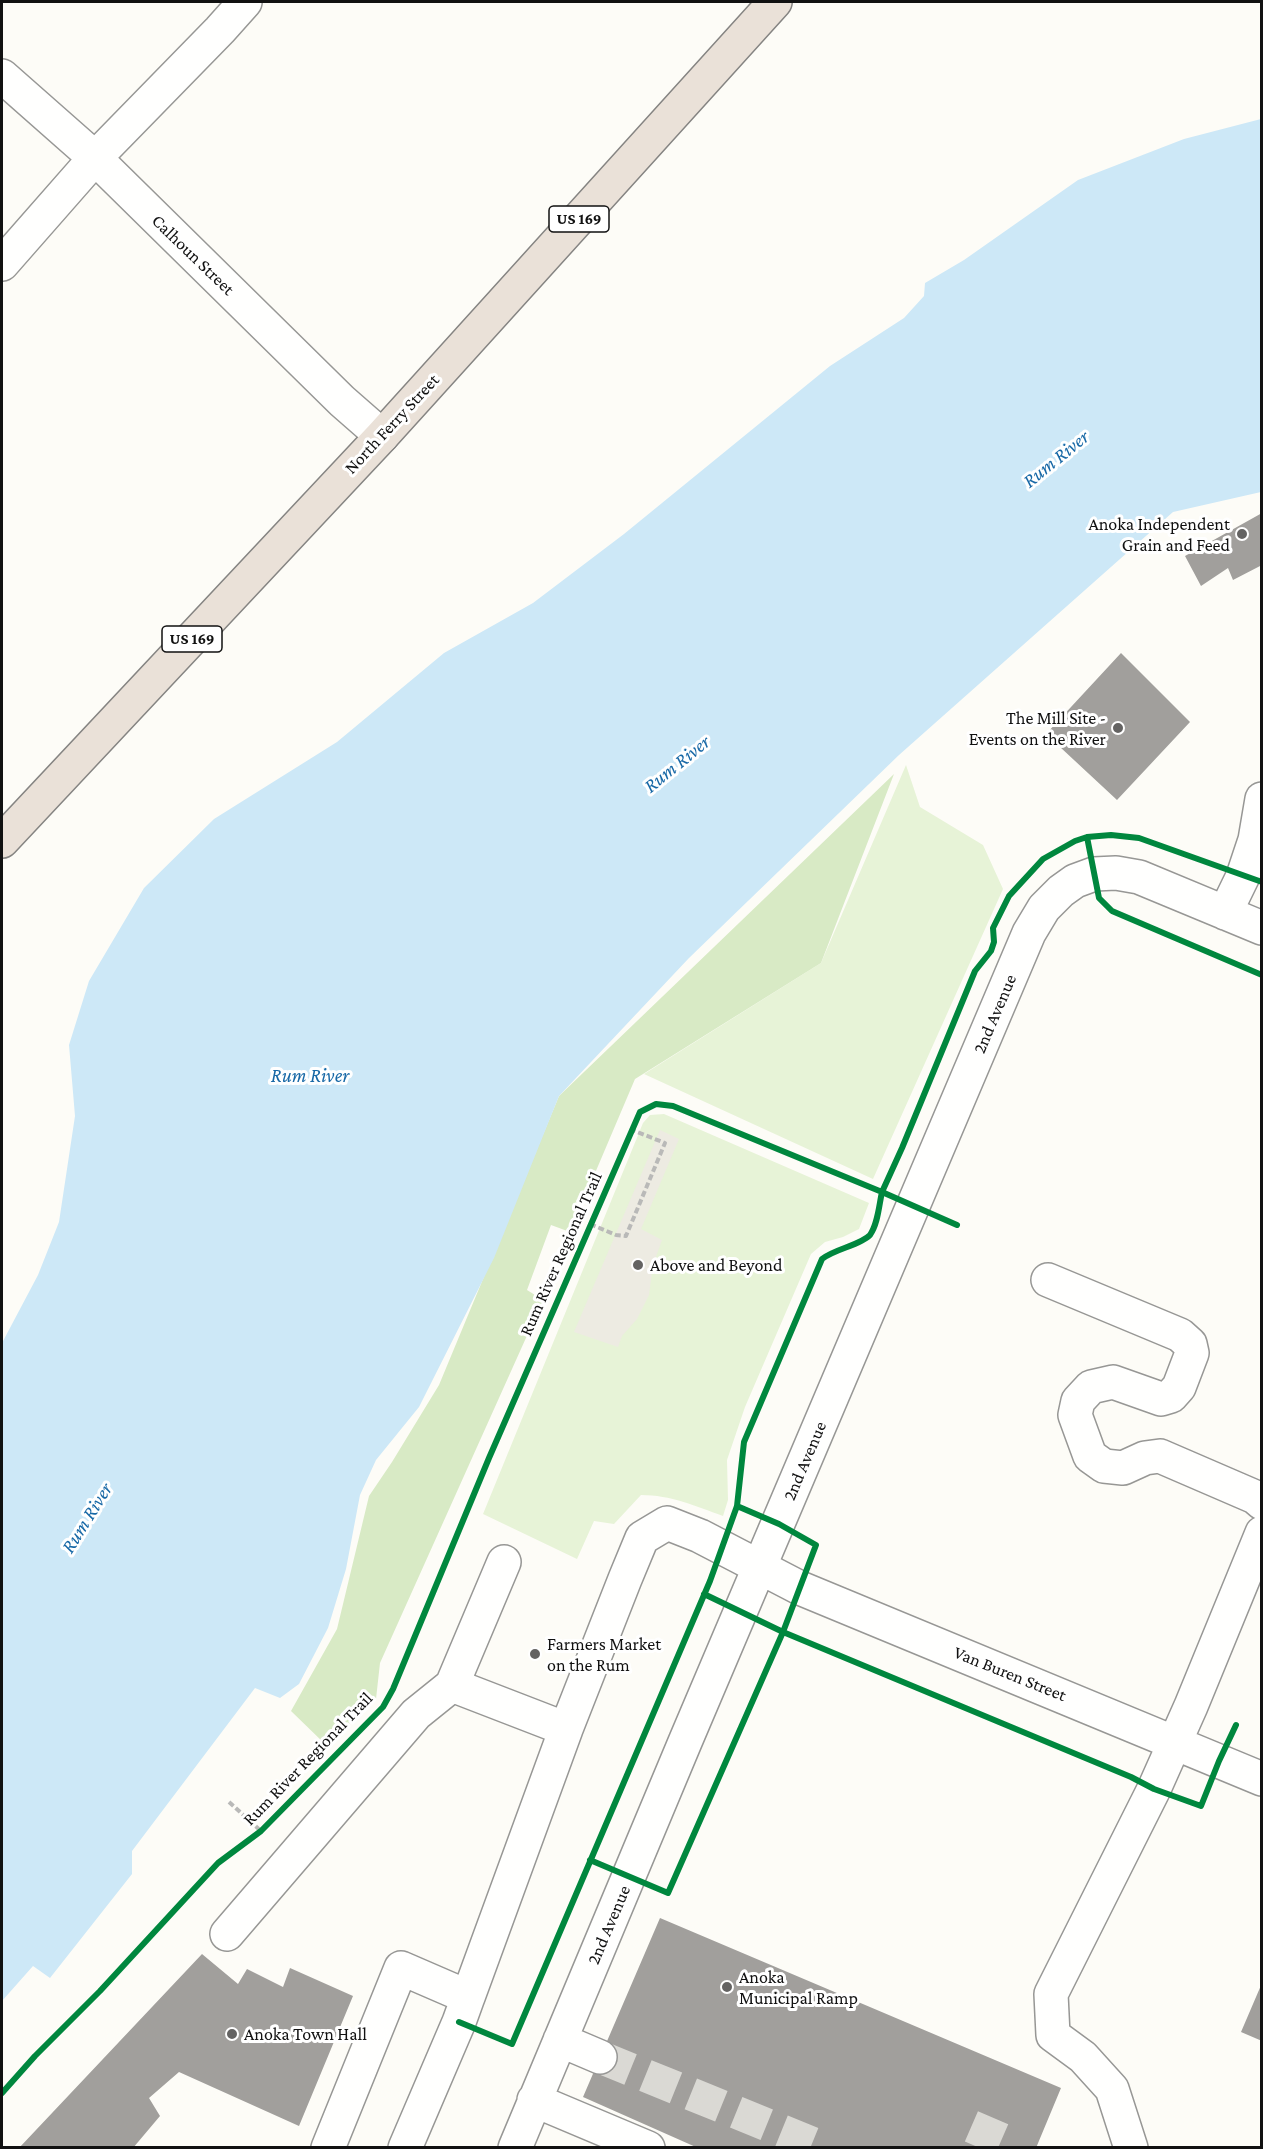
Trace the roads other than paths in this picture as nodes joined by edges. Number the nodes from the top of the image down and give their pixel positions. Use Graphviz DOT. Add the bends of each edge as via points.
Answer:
graph roads {
  1 [pos="244,2"];
  2 [pos="775,2"];
  3 [pos="2,76"];
  4 [pos="95,158"];
  5 [pos="2,264"];
  6 [pos="382,436"];
  7 [pos="1262,799"];
  8 [pos="2,841"];
  9 [pos="1225,913"];
  10 [pos="1262,928"];
  11 [pos="1048,1280"];
  12 [pos="1262,1503"];
  13 [pos="1262,1533"];
  14 [pos="504,1562"];
  15 [pos="760,1568"];
  16 [pos="452,1686"];
  17 [pos="566,1729"];
  18 [pos="1175,1742"];
  19 [pos="1262,1779"];
  20 [pos="227,1934"];
  21 [pos="468,1997"];
  22 [pos="560,2040"];
  23 [pos="600,2057"];
  24 [pos="534,2100"];
  25 [pos="328,2148"];
  26 [pos="405,2148"];
  27 [pos="515,2148"];
  28 [pos="648,2148"];
  29 [pos="1131,2148"];
  1 -- 4 [label="street"];
  2 -- 6 [label="highway, North Ferry Street / US 169"];
  3 -- 4 [label="street, Calhoun Street"];
  4 -- 5 [label="street"];
  4 -- 6 [label="street, Calhoun Street"];
  6 -- 8 [label="highway, North Ferry Street / US 169"];
  7 -- 9 [label="street" via="1255,840"];
  9 -- 10 [label="street, 2nd Avenue"];
  9 -- 15 [label="street, 2nd Avenue" via="1138,877 1116,873 1094,874 1075,881 1044,908"];
  11 -- 12 [label="street" via="1180,1335 1190,1344 1192,1353 1179,1387 1171,1396 1161,1399 1113,1382 1091,1387 1078,1401 1075,1415 1090,1456 1104,1466 1123,1468 1160,1456"];
  13 -- 18 [label="street"];
  14 -- 16 [label="street"];
  15 -- 17 [label="street, Van Buren Street" via="667,1523 642,1538"];
  15 -- 18 [label="street, Van Buren Street"];
  15 -- 22 [label="street, 2nd Avenue"];
  16 -- 17 [label="street"];
  16 -- 20 [label="street" via="416,1714"];
  17 -- 21 [label="street"];
  18 -- 19 [label="street, Van Buren Street"];
  18 -- 29 [label="street" via="1051,1994 1053,2035 1083,2057 1112,2089"];
  21 -- 25 [label="street" via="401,1968"];
  21 -- 26 [label="street"];
  22 -- 23 [label="street"];
  22 -- 24 [label="street, 2nd Avenue"];
  24 -- 27 [label="street, 2nd Avenue"];
  24 -- 28 [label="street"];
}
